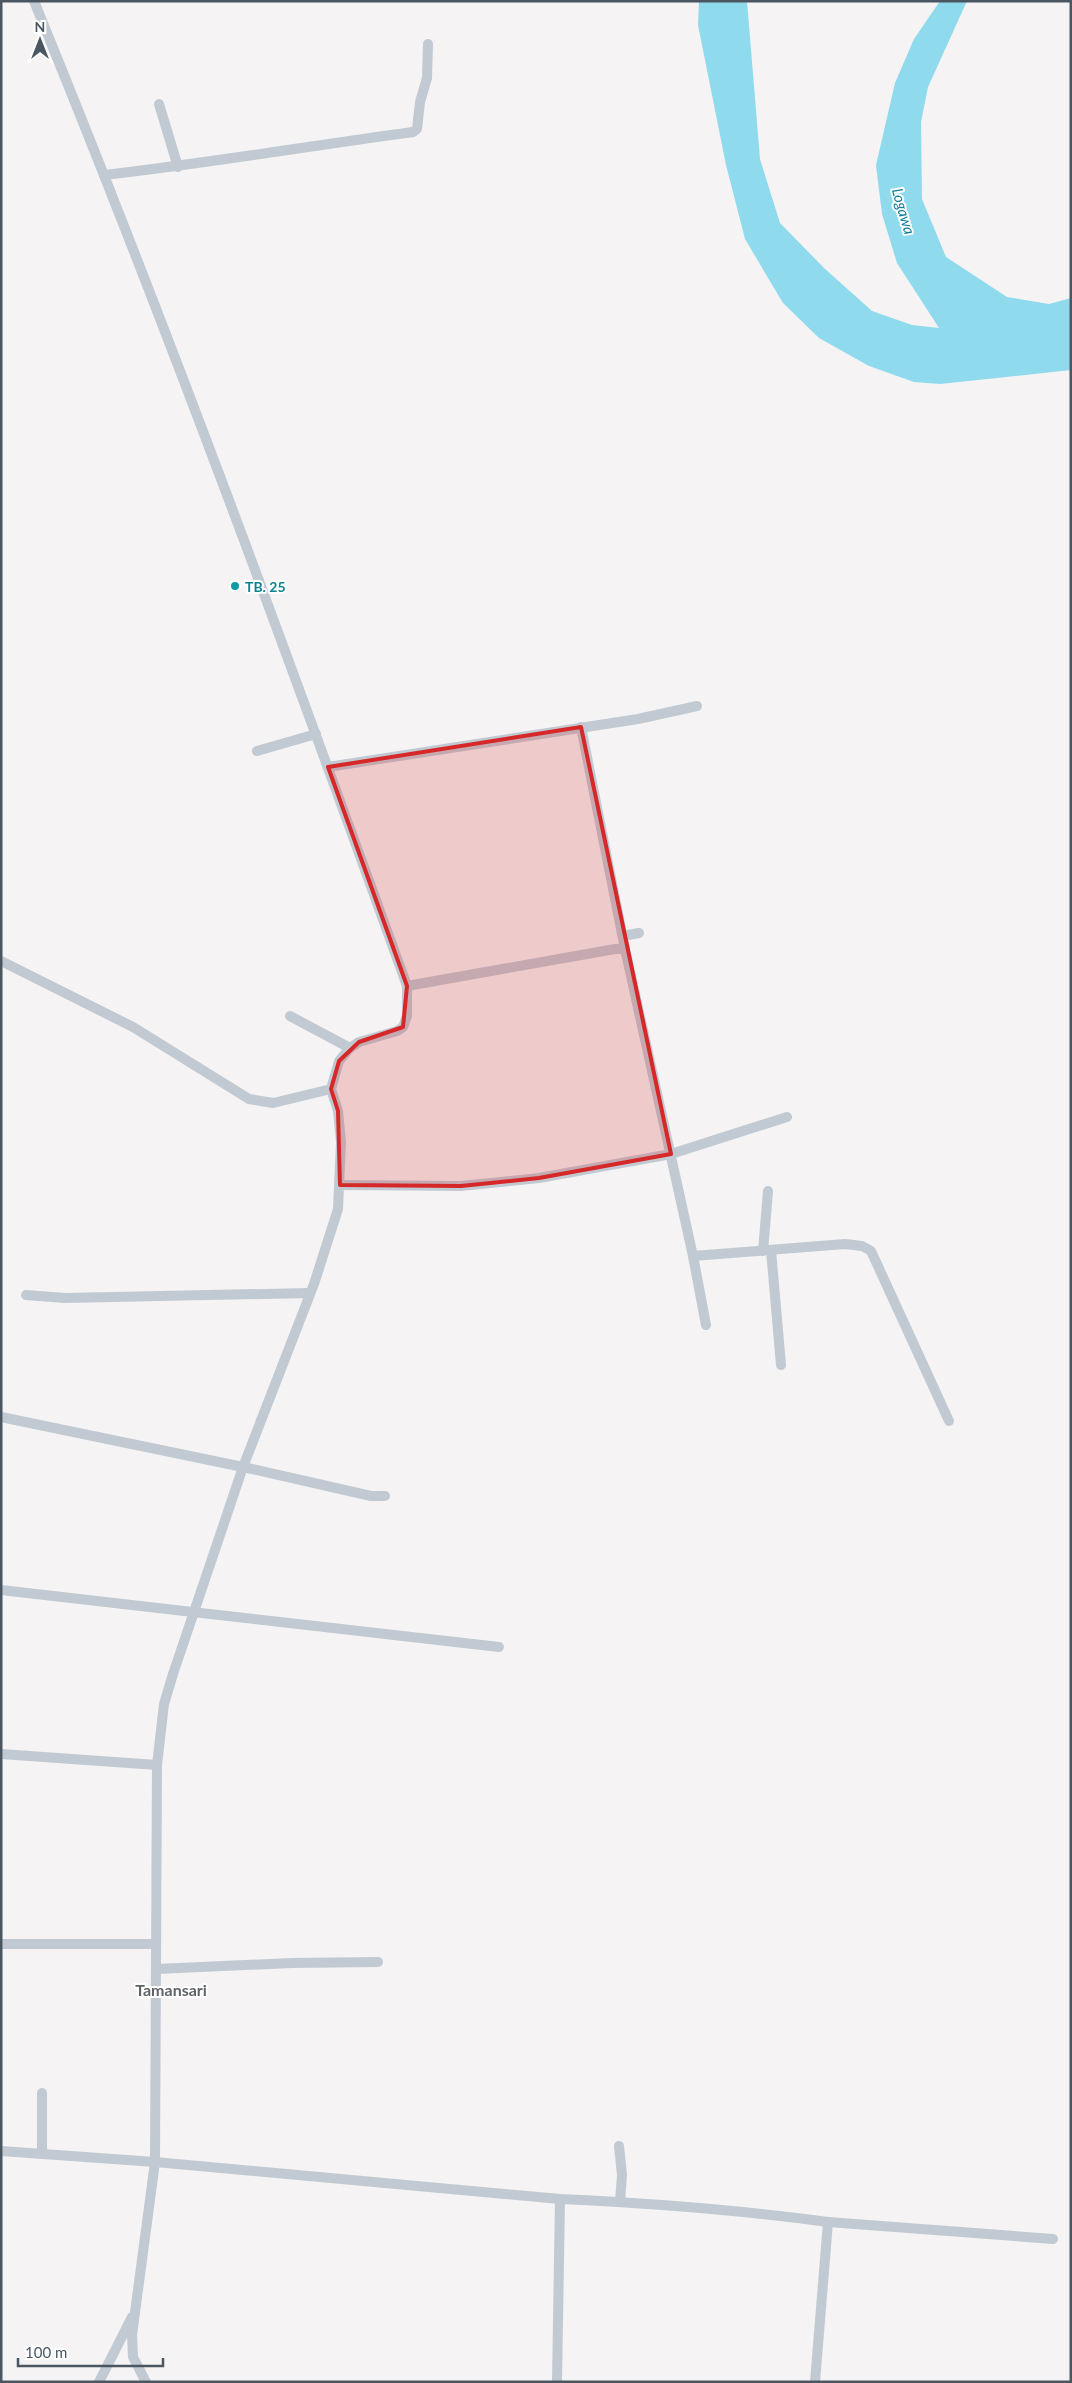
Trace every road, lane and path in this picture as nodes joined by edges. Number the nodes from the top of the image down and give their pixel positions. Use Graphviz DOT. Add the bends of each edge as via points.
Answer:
graph roads {
  1 [pos="34,1"];
  2 [pos="428,44"];
  3 [pos="159,104"];
  4 [pos="178,167"];
  5 [pos="105,175"];
  6 [pos="697,706"];
  7 [pos="580,727"];
  8 [pos="316,734"];
  9 [pos="257,751"];
  10 [pos="328,767"];
  11 [pos="639,933"];
  12 [pos="623,936"];
  13 [pos="625,949"];
  14 [pos="1,960"];
  15 [pos="407,986"];
  16 [pos="290,1016"];
  17 [pos="350,1048"];
  18 [pos="331,1089"];
  19 [pos="786,1117"];
  20 [pos="671,1154"];
  21 [pos="340,1185"];
  22 [pos="768,1191"];
  23 [pos="767,1250"];
  24 [pos="693,1256"];
  25 [pos="310,1293"];
  26 [pos="26,1295"];
  27 [pos="706,1325"];
  28 [pos="781,1365"];
  29 [pos="1,1417"];
  30 [pos="948,1421"];
  31 [pos="243,1467"];
  32 [pos="385,1496"];
  33 [pos="1,1590"];
  34 [pos="193,1613"];
  35 [pos="500,1647"];
  36 [pos="1,1754"];
  37 [pos="157,1765"];
  38 [pos="1,1944"];
  39 [pos="156,1944"];
  40 [pos="378,1962"];
  41 [pos="157,1970"];
  42 [pos="42,2092"];
  43 [pos="619,2146"];
  44 [pos="1,2151"];
  45 [pos="42,2154"];
  46 [pos="155,2162"];
  47 [pos="560,2199"];
  48 [pos="620,2202"];
  49 [pos="828,2222"];
  50 [pos="1053,2239"];
  51 [pos="134,2314"];
  52 [pos="99,2382"];
  53 [pos="146,2382"];
  54 [pos="557,2382"];
  55 [pos="815,2382"];
  1 -- 5 [label="street"];
  2 -- 4 [label="street" via="425,88 417,129 413,132"];
  3 -- 4 [label="street"];
  4 -- 5 [label="street"];
  5 -- 8 [label="street"];
  6 -- 7 [label="street"];
  7 -- 10 [label="street"];
  7 -- 12 [label="street"];
  8 -- 9 [label="street"];
  8 -- 10 [label="street"];
  10 -- 15 [label="street"];
  11 -- 12 [label="street"];
  12 -- 13 [label="street"];
  13 -- 15 [label="street"];
  13 -- 20 [label="street"];
  14 -- 18 [label="street" via="133,1027 249,1099 273,1103"];
  15 -- 17 [label="street" via="407,1016 403,1027"];
  16 -- 17 [label="street"];
  17 -- 18 [label="street" via="339,1061"];
  18 -- 21 [label="street" via="338,1111 341,1142"];
  19 -- 20 [label="street"];
  20 -- 21 [label="street" via="539,1178 461,1186"];
  20 -- 24 [label="street"];
  21 -- 25 [label="street" via="338,1209"];
  22 -- 23 [label="street"];
  23 -- 24 [label="street"];
  23 -- 28 [label="street"];
  23 -- 30 [label="street" via="845,1244 872,1251"];
  24 -- 27 [label="street"];
  25 -- 26 [label="street" via="65,1298"];
  25 -- 31 [label="street"];
  29 -- 31 [label="street"];
  31 -- 32 [label="street" via="371,1496"];
  31 -- 34 [label="street"];
  33 -- 34 [label="street"];
  34 -- 35 [label="street"];
  34 -- 37 [label="street" via="164,1704"];
  36 -- 37 [label="street"];
  37 -- 39 [label="street"];
  38 -- 39 [label="street"];
  39 -- 41 [label="street"];
  40 -- 41 [label="street"];
  41 -- 46 [label="street"];
  42 -- 45 [label="street"];
  43 -- 48 [label="street"];
  44 -- 45 [label="street"];
  45 -- 46 [label="street"];
  46 -- 47 [label="street"];
  46 -- 51 [label="street"];
  47 -- 48 [label="street"];
  47 -- 54 [label="street"];
  48 -- 49 [label="street"];
  49 -- 50 [label="street"];
  49 -- 55 [label="street"];
  51 -- 52 [label="street"];
  51 -- 53 [label="street" via="133,2357"];
}
